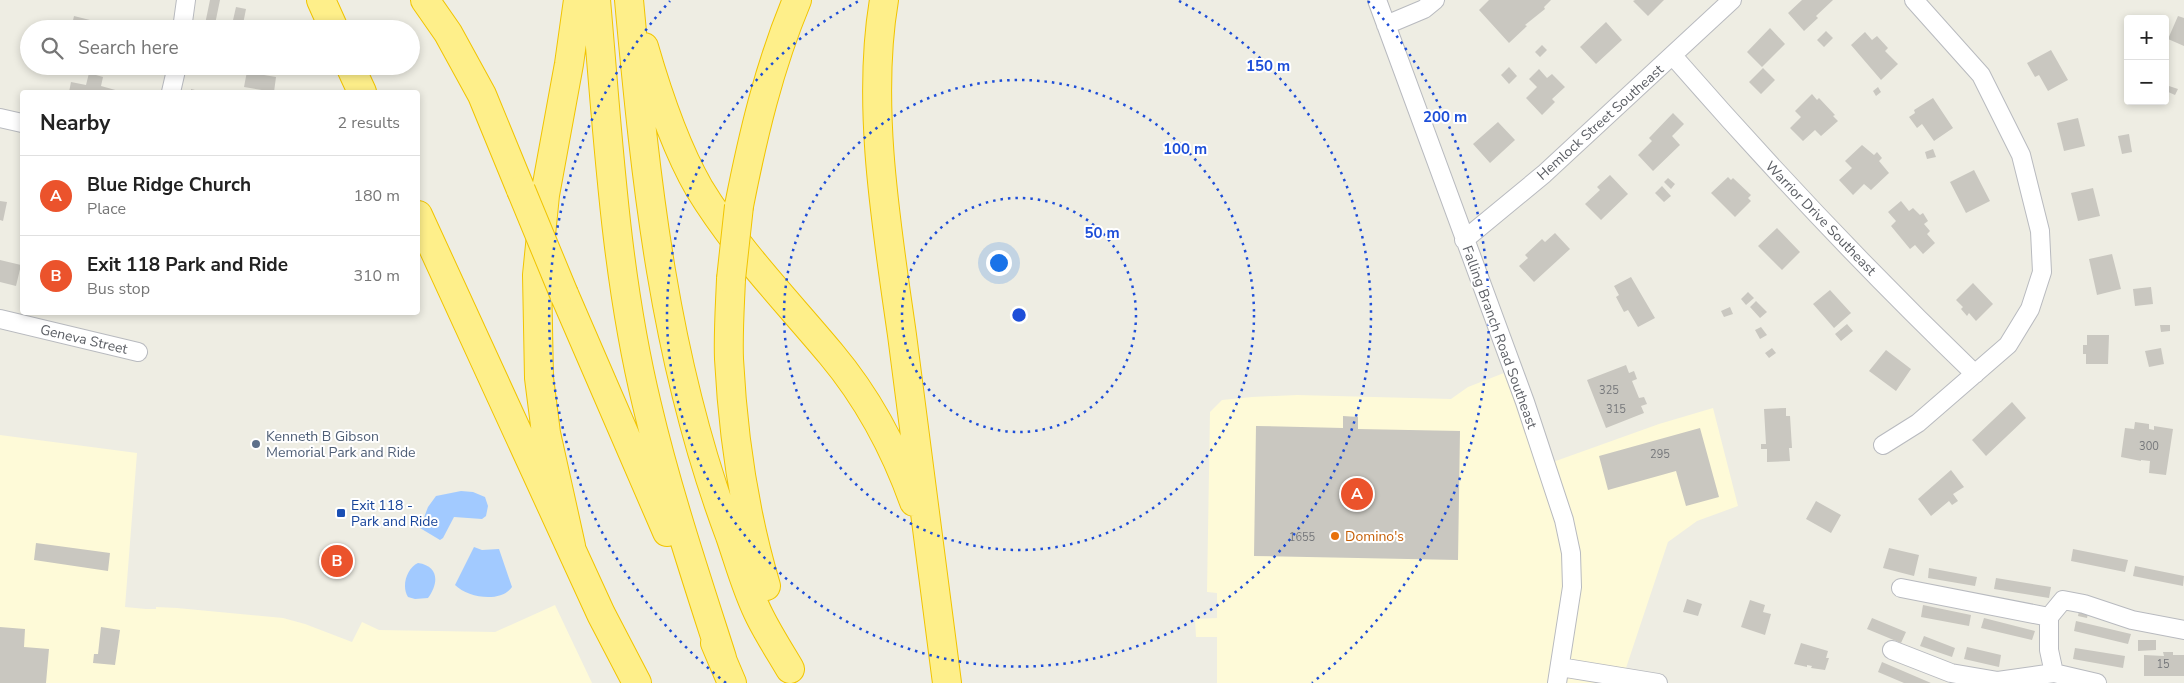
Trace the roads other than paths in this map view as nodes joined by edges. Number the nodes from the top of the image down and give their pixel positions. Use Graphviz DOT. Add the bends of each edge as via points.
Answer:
graph roads {
  1 [pos="186,0"];
  2 [pos="321,0"];
  3 [pos="425,0"];
  4 [pos="578,0"];
  5 [pos="596,0"];
  6 [pos="630,0"];
  7 [pos="797,0"];
  8 [pos="884,0"];
  9 [pos="1377,0"];
  10 [pos="1435,0"];
  11 [pos="1732,0"];
  12 [pos="1914,0"];
  13 [pos="183,20"];
  14 [pos="330,20"];
  15 [pos="1386,25"];
  16 [pos="1673,56"];
  17 [pos="175,75"];
  18 [pos="354,75"];
  19 [pos="171,90"];
  20 [pos="361,90"];
  21 [pos="0,118"];
  22 [pos="20,123"];
  23 [pos="420,219"];
  24 [pos="1464,240"];
  25 [pos="0,319"];
  26 [pos="138,352"];
  27 [pos="1976,374"];
  28 [pos="1883,445"];
  29 [pos="571,546"];
  30 [pos="932,550"];
  31 [pos="1901,588"];
  32 [pos="2049,617"];
  33 [pos="2184,630"];
  34 [pos="1892,650"];
  35 [pos="722,658"];
  36 [pos="2054,673"];
  37 [pos="1558,675"];
  38 [pos="793,676"];
  39 [pos="636,683"];
  40 [pos="732,683"];
  41 [pos="947,683"];
  42 [pos="1658,683"];
  43 [pos="2097,683"];
  1 -- 13 [label="street"];
  2 -- 14 [label="highway"];
  3 -- 35 [label="highway, bridge" via="482,95 564,294"];
  4 -- 29 [label="highway" via="545,195 537,292 539,378 546,433"];
  5 -- 35 [label="highway" via="616,213 630,319 666,477"];
  6 -- 30 [label="highway" via="646,56 679,146 699,187 754,265 832,355 861,394 904,472"];
  6 -- 38 [label="highway" via="656,248 692,421 717,502 759,615"];
  7 -- 38 [label="highway, bridge" via="774,59 753,133 739,206 731,279 729,358 742,490 757,556"];
  8 -- 30 [label="highway" via="876,76 881,155 890,248"];
  9 -- 15 [label="street, Falling Branch Road Southeast"];
  10 -- 15 [label="street" via="1424,9"];
  11 -- 16 [label="street, Hemlock Street Southeast"];
  12 -- 27 [label="street" via="1980,75 2021,154 2040,231 2042,272 2030,309 2008,345"];
  15 -- 24 [label="street, Falling Branch Road Southeast"];
  16 -- 24 [label="street, Hemlock Street Southeast" via="1544,174"];
  16 -- 27 [label="street, Warrior Drive Southeast" via="1730,122 1896,296"];
  17 -- 19 [label="street"];
  18 -- 20 [label="highway"];
  21 -- 22 [label="street"];
  23 -- 29 [label="highway"];
  24 -- 37 [label="street, Falling Branch Road Southeast" via="1525,402 1564,520 1571,553 1572,587"];
  25 -- 26 [label="street, Geneva Street"];
  27 -- 28 [label="street" via="1918,423"];
  29 -- 39 [label="highway"];
  30 -- 41 [label="highway"];
  31 -- 32 [label="street"];
  32 -- 33 [label="street" via="2063,600 2132,620"];
  32 -- 36 [label="street"];
  34 -- 36 [label="street" via="1952,674 1998,682"];
  35 -- 40 [label="highway"];
  36 -- 43 [label="street"];
  37 -- 42 [label="street"];
}
